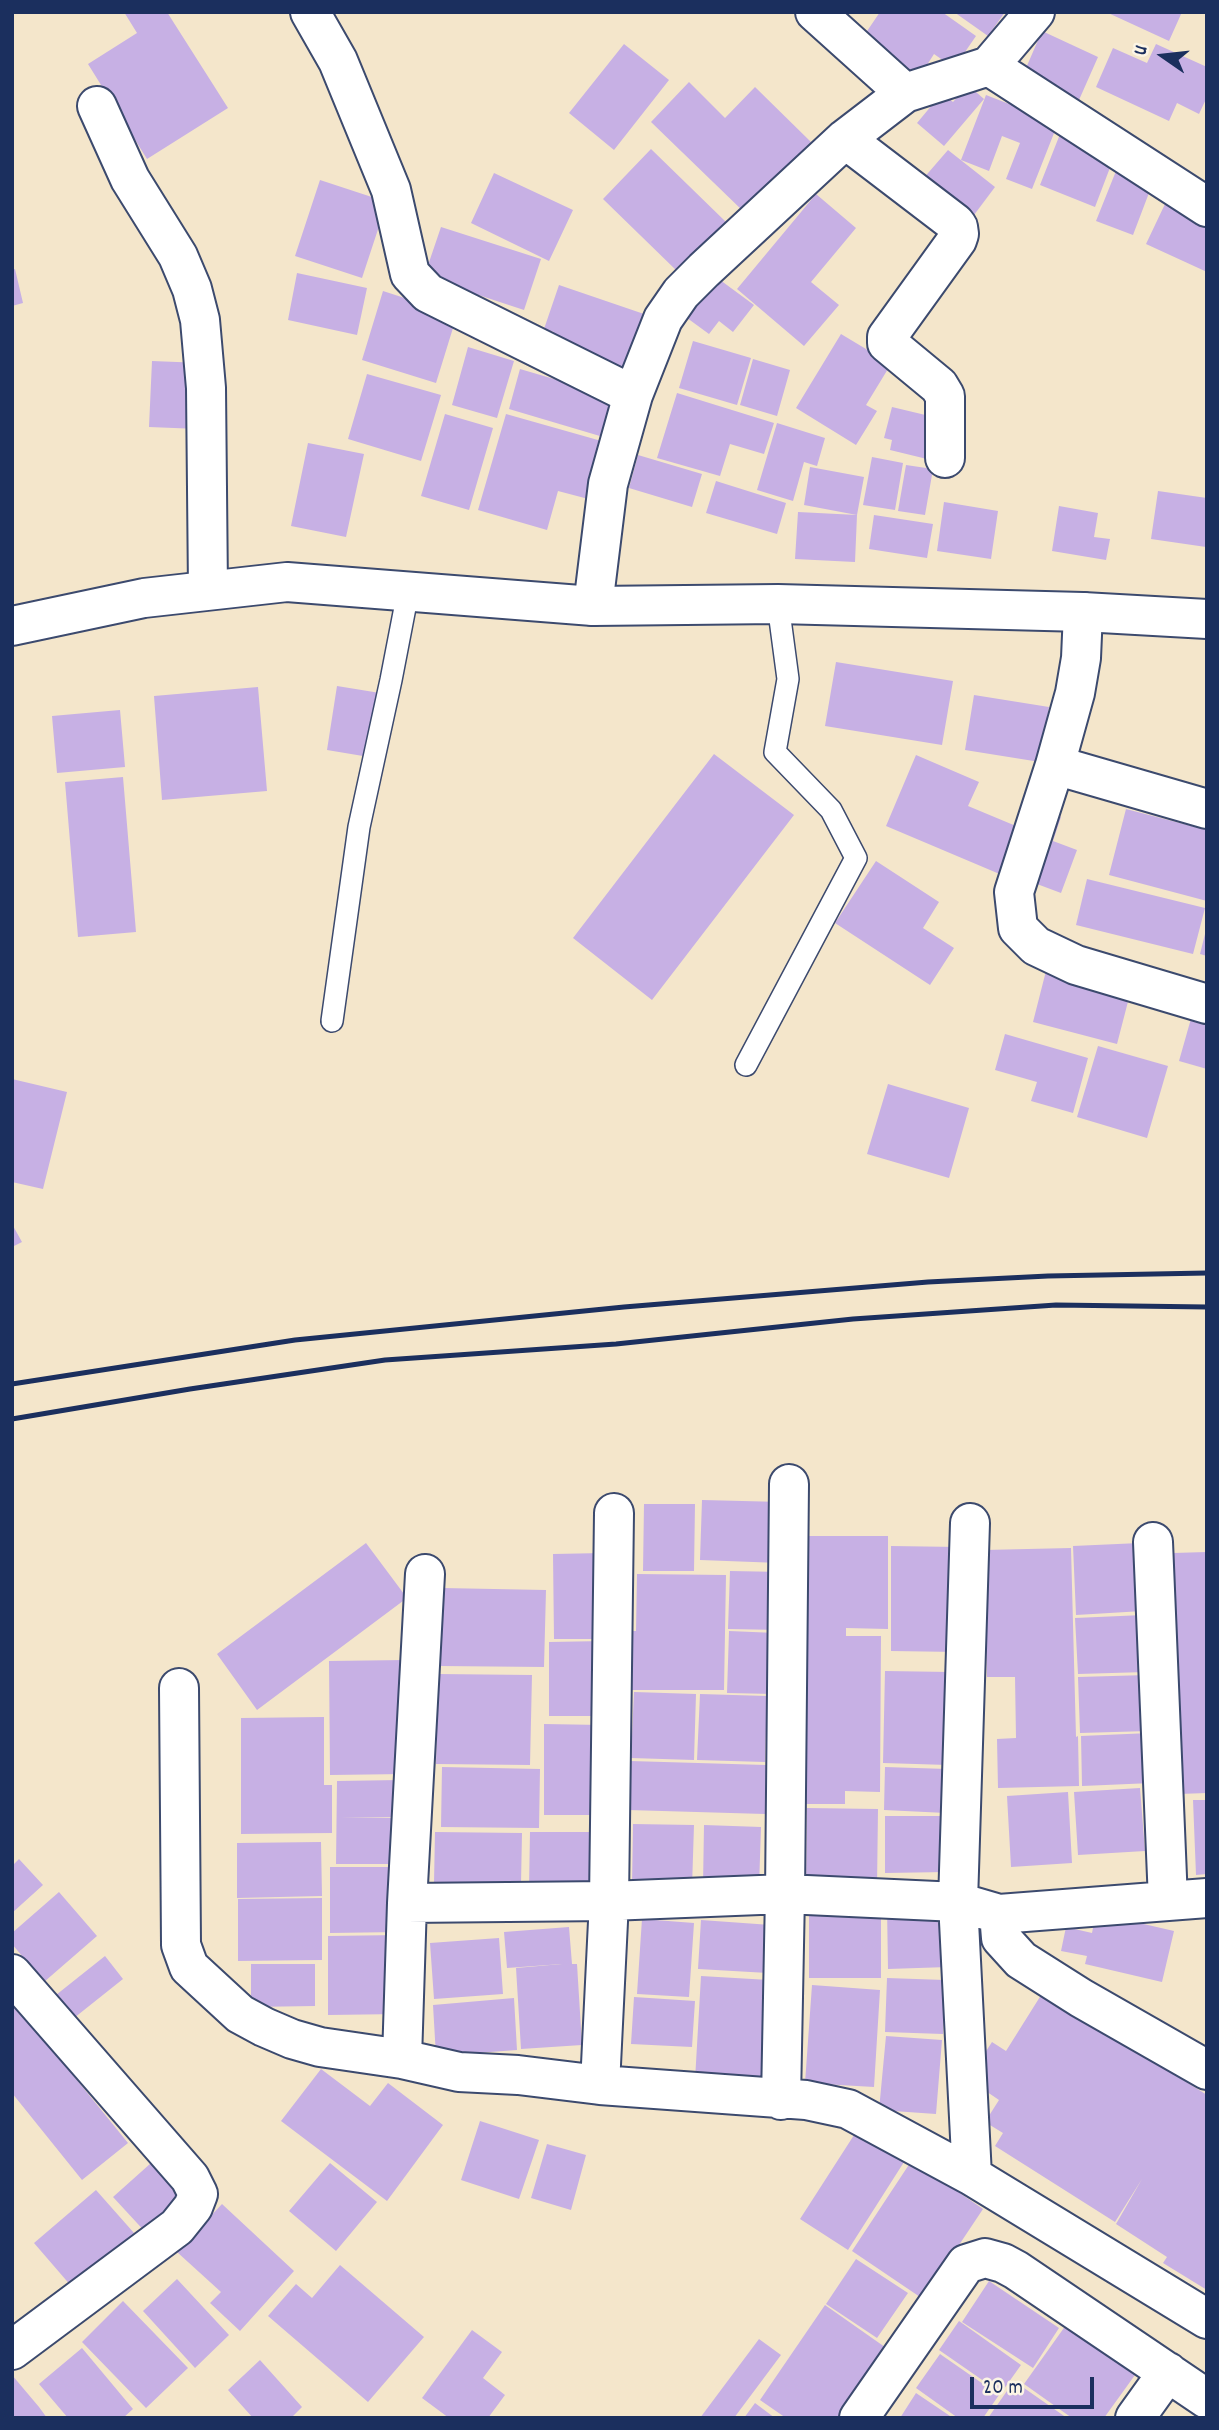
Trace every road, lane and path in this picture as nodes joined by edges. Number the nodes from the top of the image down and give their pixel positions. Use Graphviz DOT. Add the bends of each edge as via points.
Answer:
graph roads {
  1 [pos="310,12"];
  2 [pos="815,12"];
  3 [pos="1035,12"];
  4 [pos="989,66"];
  5 [pos="905,93"];
  6 [pos="97,106"];
  7 [pos="845,139"];
  8 [pos="1207,207"];
  9 [pos="632,395"];
  10 [pos="945,458"];
  11 [pos="208,590"];
  12 [pos="408,592"];
  13 [pos="778,604"];
  14 [pos="593,606"];
  15 [pos="1083,612"];
  16 [pos="1207,619"];
  17 [pos="12,626"];
  18 [pos="1055,765"];
  19 [pos="1207,809"];
  20 [pos="1207,1003"];
  21 [pos="332,1021"];
  22 [pos="746,1065"];
  23 [pos="789,1484"];
  24 [pos="614,1513"];
  25 [pos="970,1523"];
  26 [pos="1153,1542"];
  27 [pos="425,1574"];
  28 [pos="179,1688"];
  29 [pos="785,1894"];
  30 [pos="1207,1898"];
  31 [pos="609,1901"];
  32 [pos="1168,1901"];
  33 [pos="957,1902"];
  34 [pos="407,1903"];
  35 [pos="999,1914"];
  36 [pos="12,1974"];
  37 [pos="402,2059"];
  38 [pos="1207,2070"];
  39 [pos="600,2085"];
  40 [pos="781,2100"];
  41 [pos="972,2176"];
  42 [pos="1207,2319"];
  43 [pos="12,2350"];
  44 [pos="1168,2372"];
  45 [pos="1207,2399"];
  46 [pos="859,2418"];
  47 [pos="1135,2418"];
  1 -- 9 [label="street" via="338,61 391,190 410,274 428,293"];
  2 -- 5 [label="street"];
  3 -- 4 [label="street"];
  4 -- 5 [label="street"];
  4 -- 8 [label="street"];
  5 -- 7 [label="street"];
  6 -- 11 [label="street" via="130,179 178,256 200,320 206,388"];
  7 -- 9 [label="street" via="681,293 663,319"];
  7 -- 10 [label="street" via="958,227 957,240 887,337 890,346 945,396"];
  9 -- 14 [label="street" via="608,484"];
  11 -- 12 [label="street" via="287,582"];
  11 -- 17 [label="street" via="144,598"];
  12 -- 14 [label="street"];
  12 -- 21 [label="lane" via="359,827"];
  13 -- 14 [label="street"];
  13 -- 15 [label="street"];
  13 -- 22 [label="lane" via="788,680 775,752 831,810 856,858"];
  15 -- 16 [label="street"];
  15 -- 18 [label="street" via="1076,693"];
  18 -- 19 [label="street"];
  18 -- 20 [label="street" via="1014,892 1017,928 1036,946 1076,965"];
  23 -- 29 [label="street"];
  24 -- 31 [label="street"];
  25 -- 33 [label="street"];
  26 -- 32 [label="street"];
  27 -- 34 [label="street"];
  28 -- 37 [label="street" via="181,1945 190,1967 240,2014 264,2027 320,2047"];
  29 -- 31 [label="street"];
  29 -- 33 [label="street"];
  29 -- 40 [label="street"];
  30 -- 32 [label="street"];
  31 -- 34 [label="street"];
  31 -- 39 [label="street"];
  32 -- 35 [label="street"];
  33 -- 35 [label="street"];
  33 -- 41 [label="street"];
  34 -- 37 [label="street"];
  35 -- 38 [label="street" via="1000,1938 1021,1960"];
  36 -- 43 [label="street" via="190,2178 198,2194 177,2227"];
  37 -- 39 [label="street" via="459,2072"];
  39 -- 40 [label="street"];
  40 -- 41 [label="street" via="848,2109"];
  41 -- 42 [label="street"];
  44 -- 45 [label="street"];
  44 -- 46 [label="street" via="1016,2270 985,2258 966,2264"];
  44 -- 47 [label="street"];
}
